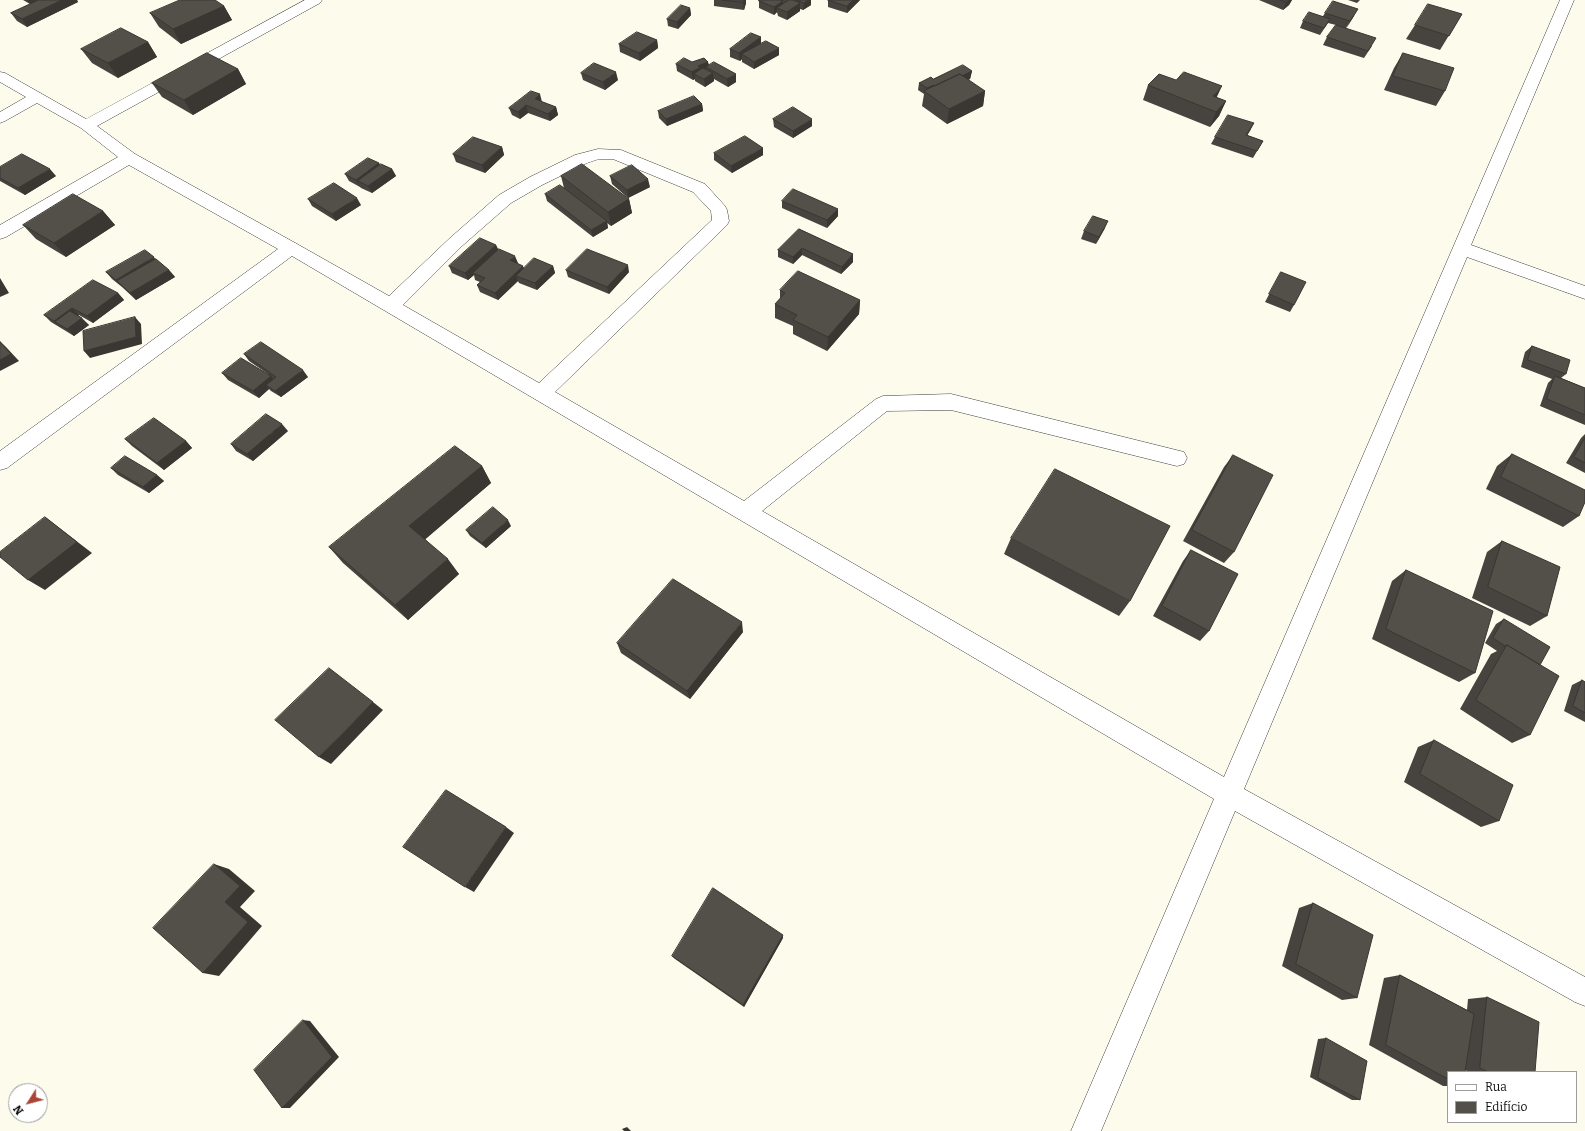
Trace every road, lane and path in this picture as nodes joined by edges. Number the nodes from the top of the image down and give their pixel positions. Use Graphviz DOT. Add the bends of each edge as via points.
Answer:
graph roads {
  1 [pos="315,0"];
  2 [pos="1567,0"];
  3 [pos="0,76"];
  4 [pos="37,97"];
  5 [pos="0,118"];
  6 [pos="86,125"];
  7 [pos="129,158"];
  8 [pos="0,233"];
  9 [pos="291,248"];
  10 [pos="1461,248"];
  11 [pos="1585,294"];
  12 [pos="390,306"];
  13 [pos="540,394"];
  14 [pos="1177,458"];
  15 [pos="0,462"];
  16 [pos="744,512"];
  17 [pos="1229,794"];
  18 [pos="1585,992"];
  19 [pos="1086,1131"];
  1 -- 6 [label="street"];
  2 -- 10 [label="street"];
  3 -- 4 [label="street"];
  4 -- 5 [label="street"];
  4 -- 6 [label="street"];
  6 -- 7 [label="street"];
  7 -- 8 [label="street"];
  7 -- 9 [label="street"];
  9 -- 12 [label="street"];
  9 -- 15 [label="street"];
  10 -- 11 [label="street"];
  10 -- 17 [label="street"];
  12 -- 13 [label="street"];
  12 -- 13 [label="street" via="505,199 581,159 598,154 615,154 698,188 719,210 721,221"];
  13 -- 16 [label="street"];
  14 -- 16 [label="street" via="951,402 883,404"];
  16 -- 17 [label="street"];
  17 -- 18 [label="street"];
  17 -- 19 [label="street"];
}
